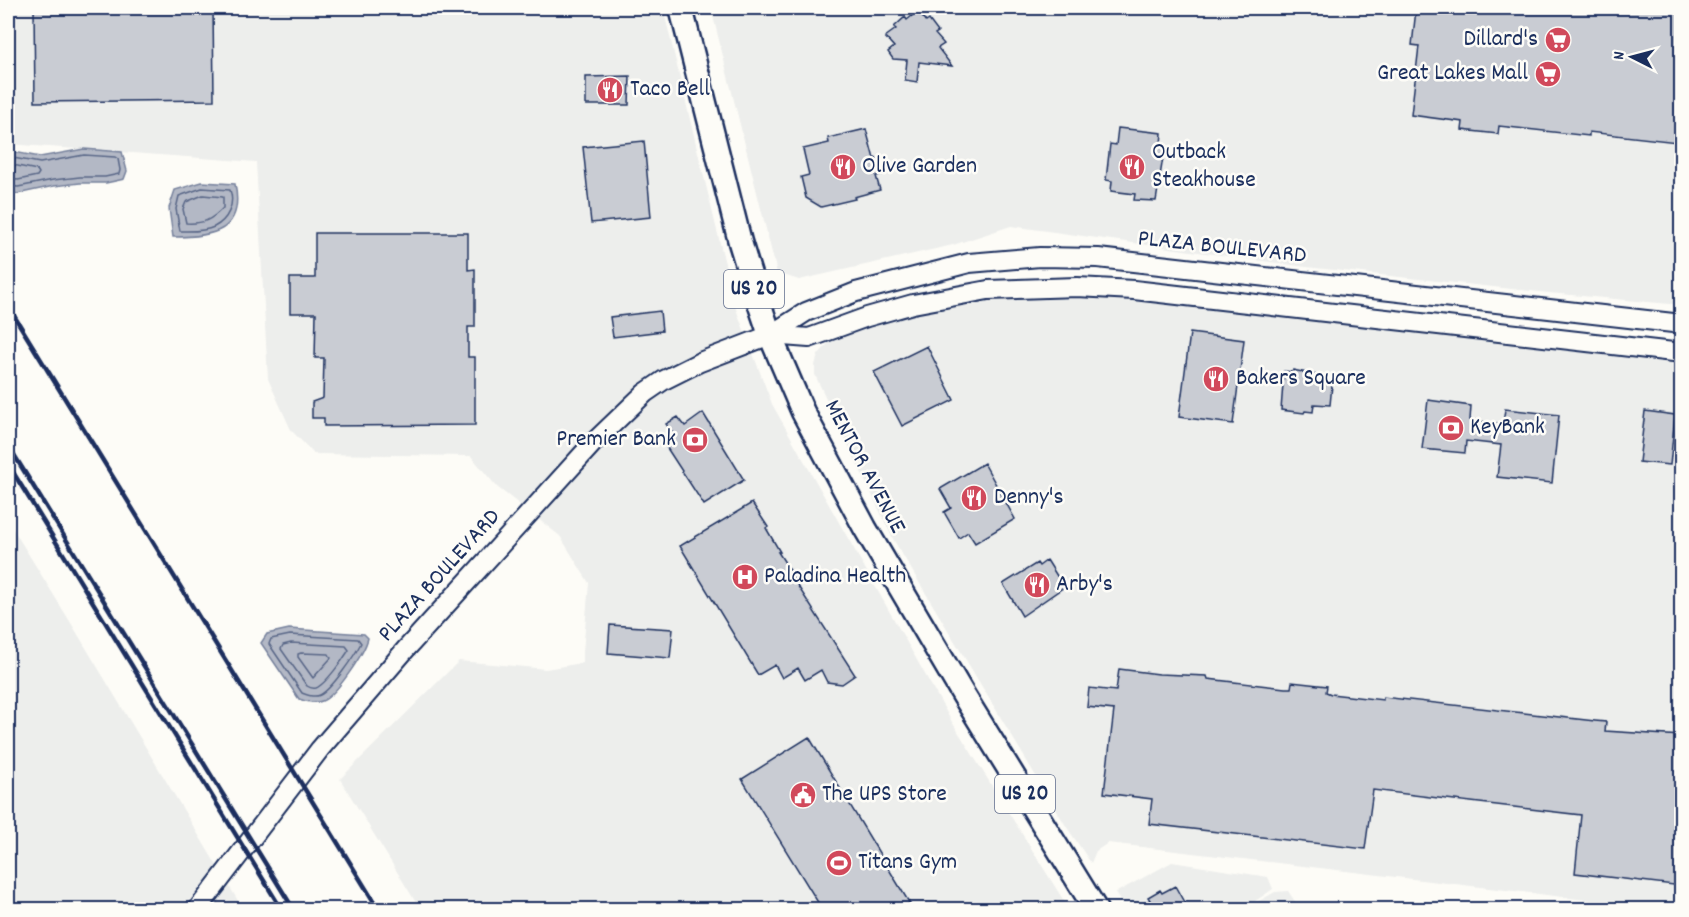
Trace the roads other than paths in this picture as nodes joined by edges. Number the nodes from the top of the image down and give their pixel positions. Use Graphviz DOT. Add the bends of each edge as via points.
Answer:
graph roads {
  1 [pos="681,8"];
  2 [pos="1682,324"];
  3 [pos="770,335"];
  4 [pos="1682,353"];
  5 [pos="197,909"];
  6 [pos="1096,909"];
  1 -- 3 [label="main road, MENTOR AVENUE / US 20" via="740,242"];
  2 -- 3 [label="street, PLAZA BOULEVARD" via="1109,259 1040,257 969,263 856,292 806,312"];
  3 -- 4 [label="street, PLAZA BOULEVARD" via="809,338 905,306 988,290 1077,287"];
  3 -- 5 [label="street, PLAZA BOULEVARD" via="673,376 623,413 338,727"];
  3 -- 6 [label="main road, MENTOR AVENUE / US 20" via="808,422 865,528"];
}
